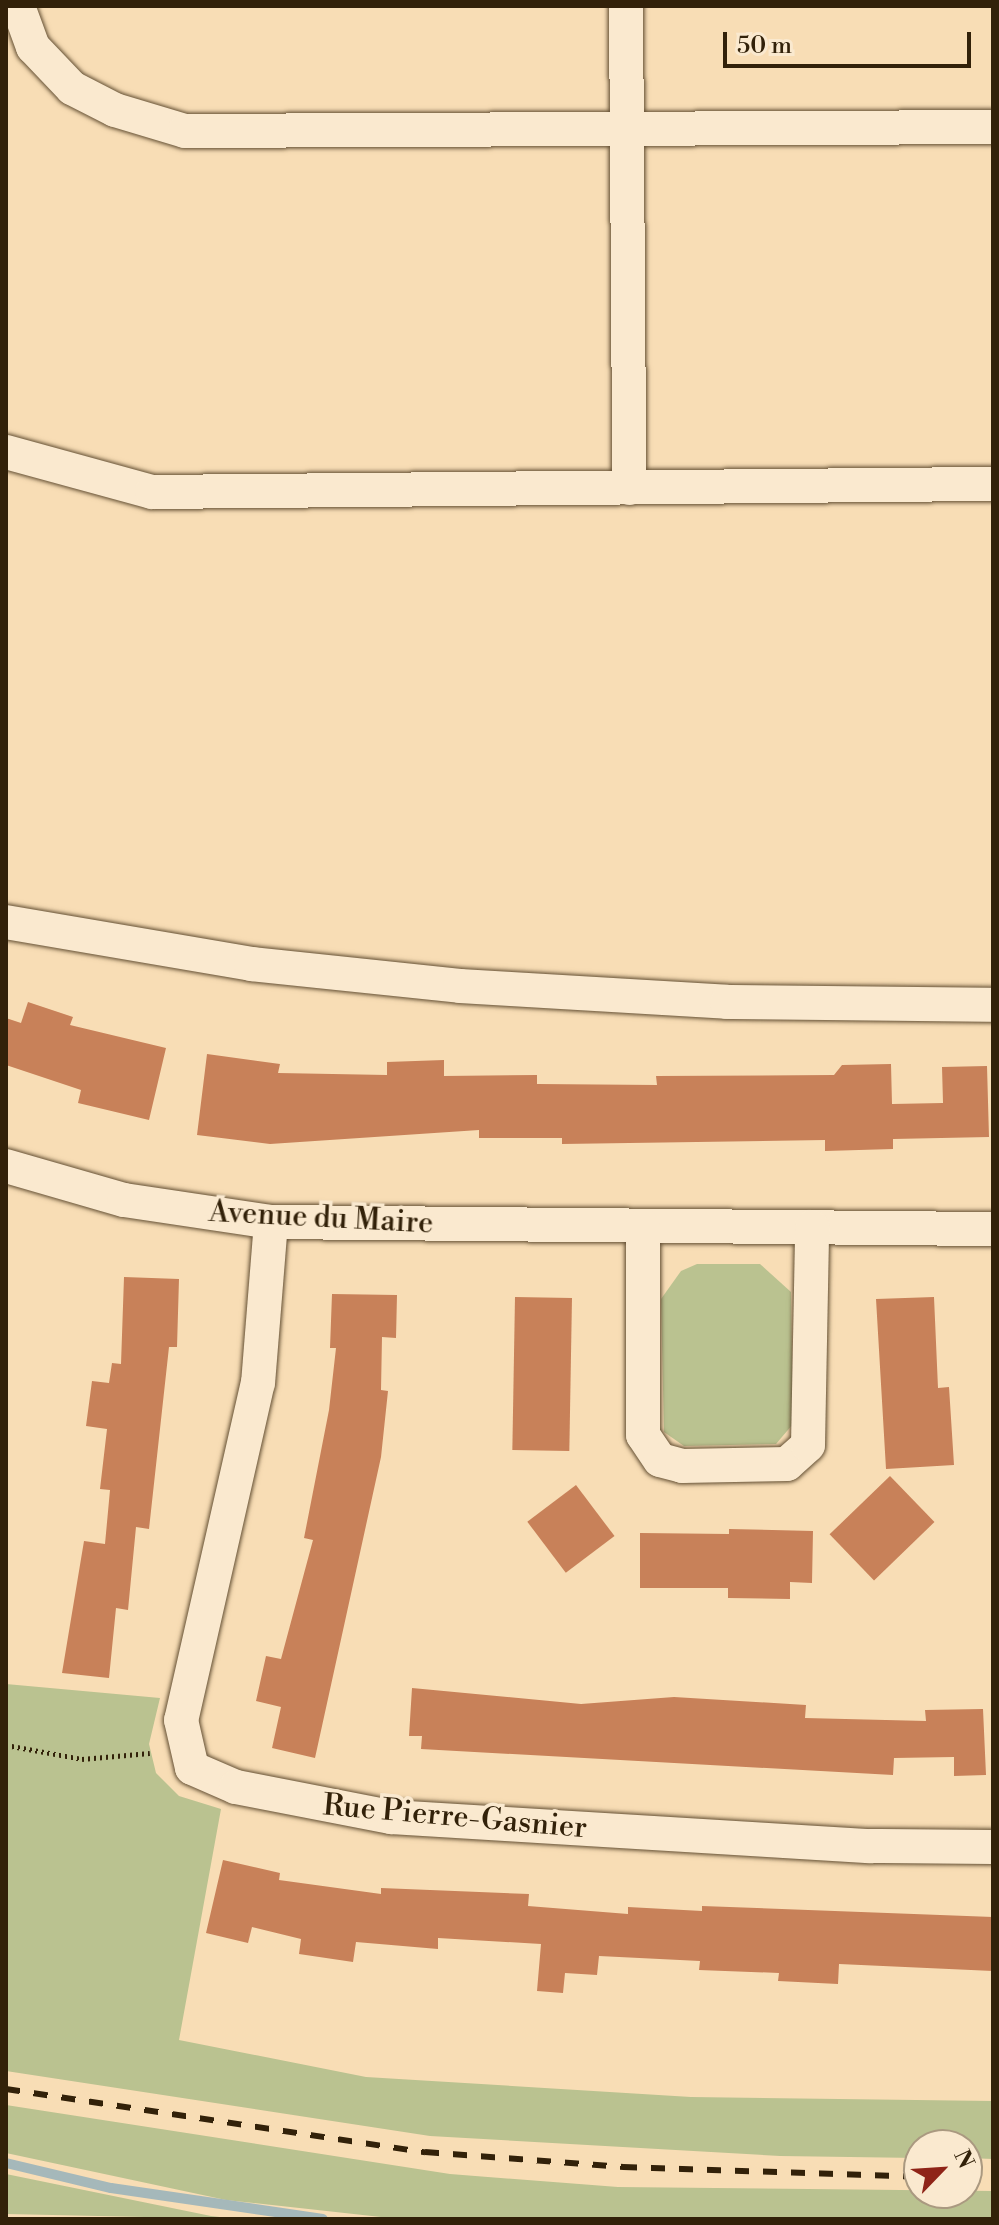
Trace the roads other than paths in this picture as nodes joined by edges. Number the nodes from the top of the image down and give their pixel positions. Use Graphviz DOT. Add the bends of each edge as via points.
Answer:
graph roads {
  1 [pos="18,6"];
  2 [pos="626,6"];
  3 [pos="993,127"];
  4 [pos="628,130"];
  5 [pos="6,452"];
  6 [pos="993,484"];
  7 [pos="629,488"];
  8 [pos="6,922"];
  9 [pos="993,1005"];
  10 [pos="6,1166"];
  11 [pos="271,1222"];
  12 [pos="643,1226"];
  13 [pos="812,1227"];
  14 [pos="993,1229"];
  15 [pos="993,1847"];
  1 -- 4 [label="street" via="33,47 72,88 170,128"];
  2 -- 4 [label="street"];
  3 -- 4 [label="street"];
  4 -- 7 [label="street"];
  5 -- 7 [label="street" via="152,492"];
  6 -- 7 [label="street"];
  8 -- 9 [label="street" via="251,964 460,986 727,1002"];
  10 -- 11 [label="street, Avenue du Maire" via="124,1200"];
  11 -- 12 [label="street, Avenue du Maire"];
  11 -- 15 [label="street, Rue Pierre-Gasnier" via="258,1382 181,1720 192,1768 236,1787 391,1817 870,1846"];
  12 -- 13 [label="street, Avenue du Maire"];
  12 -- 13 [label="street" via="643,1435 660,1460 682,1466 787,1464 808,1445"];
  13 -- 14 [label="street, Avenue du Maire"];
}
